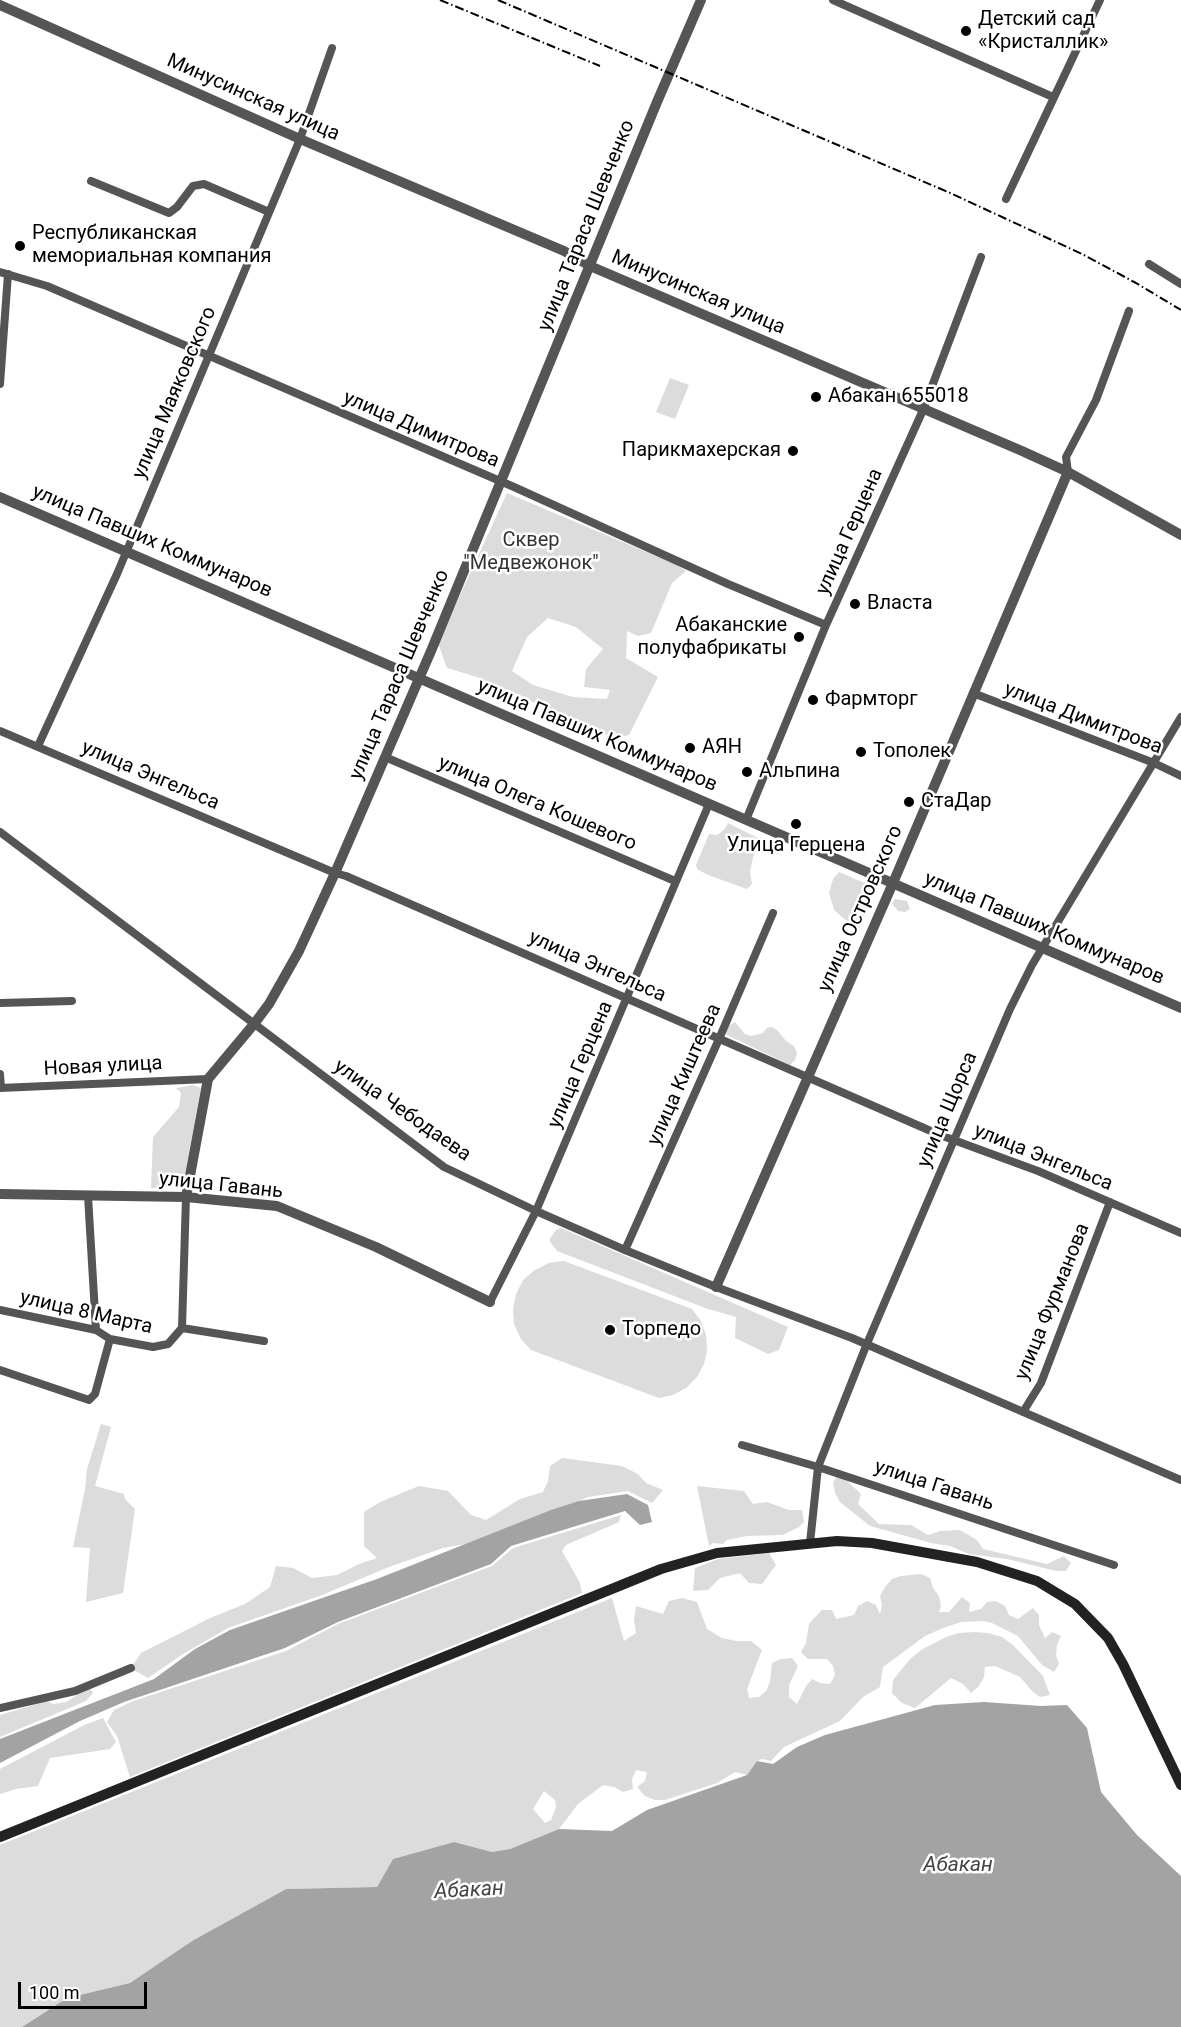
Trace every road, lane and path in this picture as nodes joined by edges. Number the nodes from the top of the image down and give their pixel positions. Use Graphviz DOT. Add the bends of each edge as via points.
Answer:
graph roads {
  1 [pos="701,0"];
  2 [pos="833,0"];
  3 [pos="1100,0"];
  4 [pos="0,4"];
  5 [pos="332,48"];
  6 [pos="1053,97"];
  7 [pos="300,139"];
  8 [pos="92,181"];
  9 [pos="1006,199"];
  10 [pos="269,212"];
  11 [pos="981,257"];
  12 [pos="1149,264"];
  13 [pos="590,266"];
  14 [pos="4,273"];
  15 [pos="1181,284"];
  16 [pos="1129,311"];
  17 [pos="208,357"];
  18 [pos="0,384"];
  19 [pos="923,410"];
  20 [pos="1068,472"];
  21 [pos="500,482"];
  22 [pos="0,497"];
  23 [pos="1181,535"];
  24 [pos="127,550"];
  25 [pos="826,625"];
  26 [pos="419,678"];
  27 [pos="973,693"];
  28 [pos="1181,717"];
  29 [pos="0,731"];
  30 [pos="38,746"];
  31 [pos="385,757"];
  32 [pos="1154,763"];
  33 [pos="1181,776"];
  34 [pos="709,804"];
  35 [pos="746,820"];
  36 [pos="0,832"];
  37 [pos="335,873"];
  38 [pos="675,881"];
  39 [pos="892,883"];
  40 [pos="773,913"];
  41 [pos="1042,948"];
  42 [pos="628,998"];
  43 [pos="72,1001"];
  44 [pos="0,1003"];
  45 [pos="1181,1008"];
  46 [pos="254,1024"];
  47 [pos="719,1039"];
  48 [pos="0,1074"];
  49 [pos="807,1076"];
  50 [pos="208,1079"];
  51 [pos="1,1088"];
  52 [pos="953,1140"];
  53 [pos="0,1194"];
  54 [pos="88,1196"];
  55 [pos="186,1197"];
  56 [pos="1110,1202"];
  57 [pos="536,1212"];
  58 [pos="1181,1233"];
  59 [pos="626,1250"];
  60 [pos="716,1287"];
  61 [pos="490,1302"];
  62 [pos="0,1310"];
  63 [pos="182,1328"];
  64 [pos="96,1330"];
  65 [pos="110,1339"];
  66 [pos="264,1341"];
  67 [pos="866,1346"];
  68 [pos="0,1370"];
  69 [pos="1023,1412"];
  70 [pos="742,1445"];
  71 [pos="818,1467"];
  72 [pos="1181,1480"];
  73 [pos="810,1543"];
  74 [pos="1114,1565"];
  75 [pos="131,1668"];
  76 [pos="0,1708"];
  77 [pos="1181,1785"];
  78 [pos="0,1837"];
  1 -- 13 [label="street, улица Тараса Шевченко"];
  2 -- 6 [label="street"];
  3 -- 6 [label="street"];
  4 -- 7 [label="street, Минусинская улица"];
  5 -- 7 [label="street, улица Маяковского"];
  6 -- 9 [label="street"];
  7 -- 10 [label="street, улица Маяковского"];
  7 -- 13 [label="street, Минусинская улица" via="553,246"];
  8 -- 10 [label="street" via="169,213 193,186 204,184"];
  10 -- 17 [label="street, улица Маяковского"];
  11 -- 19 [label="street, улица Герцена"];
  12 -- 15 [label="street"];
  13 -- 19 [label="street, Минусинская улица"];
  13 -- 21 [label="street, улица Тараса Шевченко"];
  14 -- 17 [label="street, улица Димитрова" via="47,286"];
  14 -- 18 [label="street"];
  16 -- 20 [label="street, улица Островского" via="1096,400 1066,456"];
  17 -- 21 [label="street, улица Димитрова"];
  17 -- 24 [label="street, улица Маяковского"];
  19 -- 20 [label="street, Минусинская улица"];
  19 -- 25 [label="street, улица Герцена"];
  20 -- 23 [label="street, Минусинская улица"];
  20 -- 27 [label="street, улица Островского"];
  21 -- 25 [label="street, улица Димитрова"];
  21 -- 26 [label="street, улица Тараса Шевченко"];
  22 -- 24 [label="street, улица Павших Коммунаров"];
  24 -- 26 [label="street, улица Павших Коммунаров"];
  24 -- 30 [label="street, улица Маяковского"];
  25 -- 35 [label="street, улица Герцена"];
  26 -- 31 [label="street, улица Тараса Шевченко"];
  26 -- 34 [label="street, улица Павших Коммунаров"];
  27 -- 32 [label="street, улица Димитрова"];
  27 -- 39 [label="street, улица Островского"];
  28 -- 32 [label="street, улица Щорса"];
  29 -- 30 [label="street, улица Энгельса"];
  30 -- 37 [label="street, улица Энгельса"];
  31 -- 37 [label="street, улица Тараса Шевченко"];
  31 -- 38 [label="street, улица Олега Кошевого"];
  32 -- 33 [label="street, улица Димитрова"];
  32 -- 41 [label="street, улица Щорса"];
  34 -- 35 [label="street, улица Павших Коммунаров"];
  34 -- 38 [label="street, улица Герцена"];
  35 -- 39 [label="street, улица Павших Коммунаров"];
  36 -- 46 [label="street, улица Чебодаева"];
  37 -- 42 [label="street, улица Энгельса"];
  37 -- 46 [label="street, улица Тараса Шевченко" via="299,951"];
  38 -- 42 [label="street, улица Герцена"];
  39 -- 41 [label="street, улица Павших Коммунаров"];
  39 -- 49 [label="street, улица Островского"];
  40 -- 47 [label="street, улица Киштеева"];
  41 -- 45 [label="street, улица Павших Коммунаров"];
  41 -- 52 [label="street, улица Щорса" via="1010,1009"];
  42 -- 47 [label="street, улица Энгельса"];
  42 -- 57 [label="street, улица Герцена"];
  43 -- 44 [label="street"];
  46 -- 50 [label="street, улица Тараса Шевченко"];
  46 -- 57 [label="street, улица Чебодаева" via="444,1167"];
  47 -- 49 [label="street, улица Энгельса"];
  47 -- 59 [label="street, улица Киштеева"];
  48 -- 51 [label="street"];
  49 -- 52 [label="street, улица Энгельса"];
  49 -- 60 [label="street, улица Островского"];
  50 -- 51 [label="street, Новая улица"];
  50 -- 55 [label="street, улица Тараса Шевченко"];
  52 -- 56 [label="street, улица Энгельса"];
  52 -- 67 [label="street, улица Щорса"];
  53 -- 54 [label="street, улица Гавань"];
  54 -- 55 [label="street, улица Гавань"];
  54 -- 64 [label="street"];
  55 -- 61 [label="street, улица Гавань" via="277,1206 376,1247"];
  55 -- 63 [label="street, улица Тараса Шевченко"];
  56 -- 58 [label="street, улица Энгельса"];
  56 -- 69 [label="street, улица Фурманова" via="1041,1383"];
  57 -- 59 [label="street, улица Чебодаева"];
  57 -- 61 [label="street, улица Герцена"];
  59 -- 60 [label="street, улица Чебодаева"];
  60 -- 67 [label="street, улица Чебодаева"];
  62 -- 64 [label="street, улица 8 Марта"];
  63 -- 65 [label="street, улица 8 Марта" via="168,1344 153,1347"];
  63 -- 66 [label="street"];
  64 -- 65 [label="street, улица 8 Марта"];
  65 -- 68 [label="street" via="95,1394 89,1400"];
  67 -- 69 [label="street, улица Чебодаева"];
  67 -- 71 [label="street, улица Щорса"];
  69 -- 72 [label="street, улица Чебодаева"];
  70 -- 71 [label="street, улица Гавань"];
  71 -- 73 [label="street, улица Щорса"];
  71 -- 74 [label="street, улица Гавань"];
  73 -- 77 [label="main road" via="872,1543 977,1562 1036,1581 1075,1604 1108,1638"];
  73 -- 78 [label="main road" via="717,1553 661,1569"];
  75 -- 76 [label="street" via="75,1691"];
}
